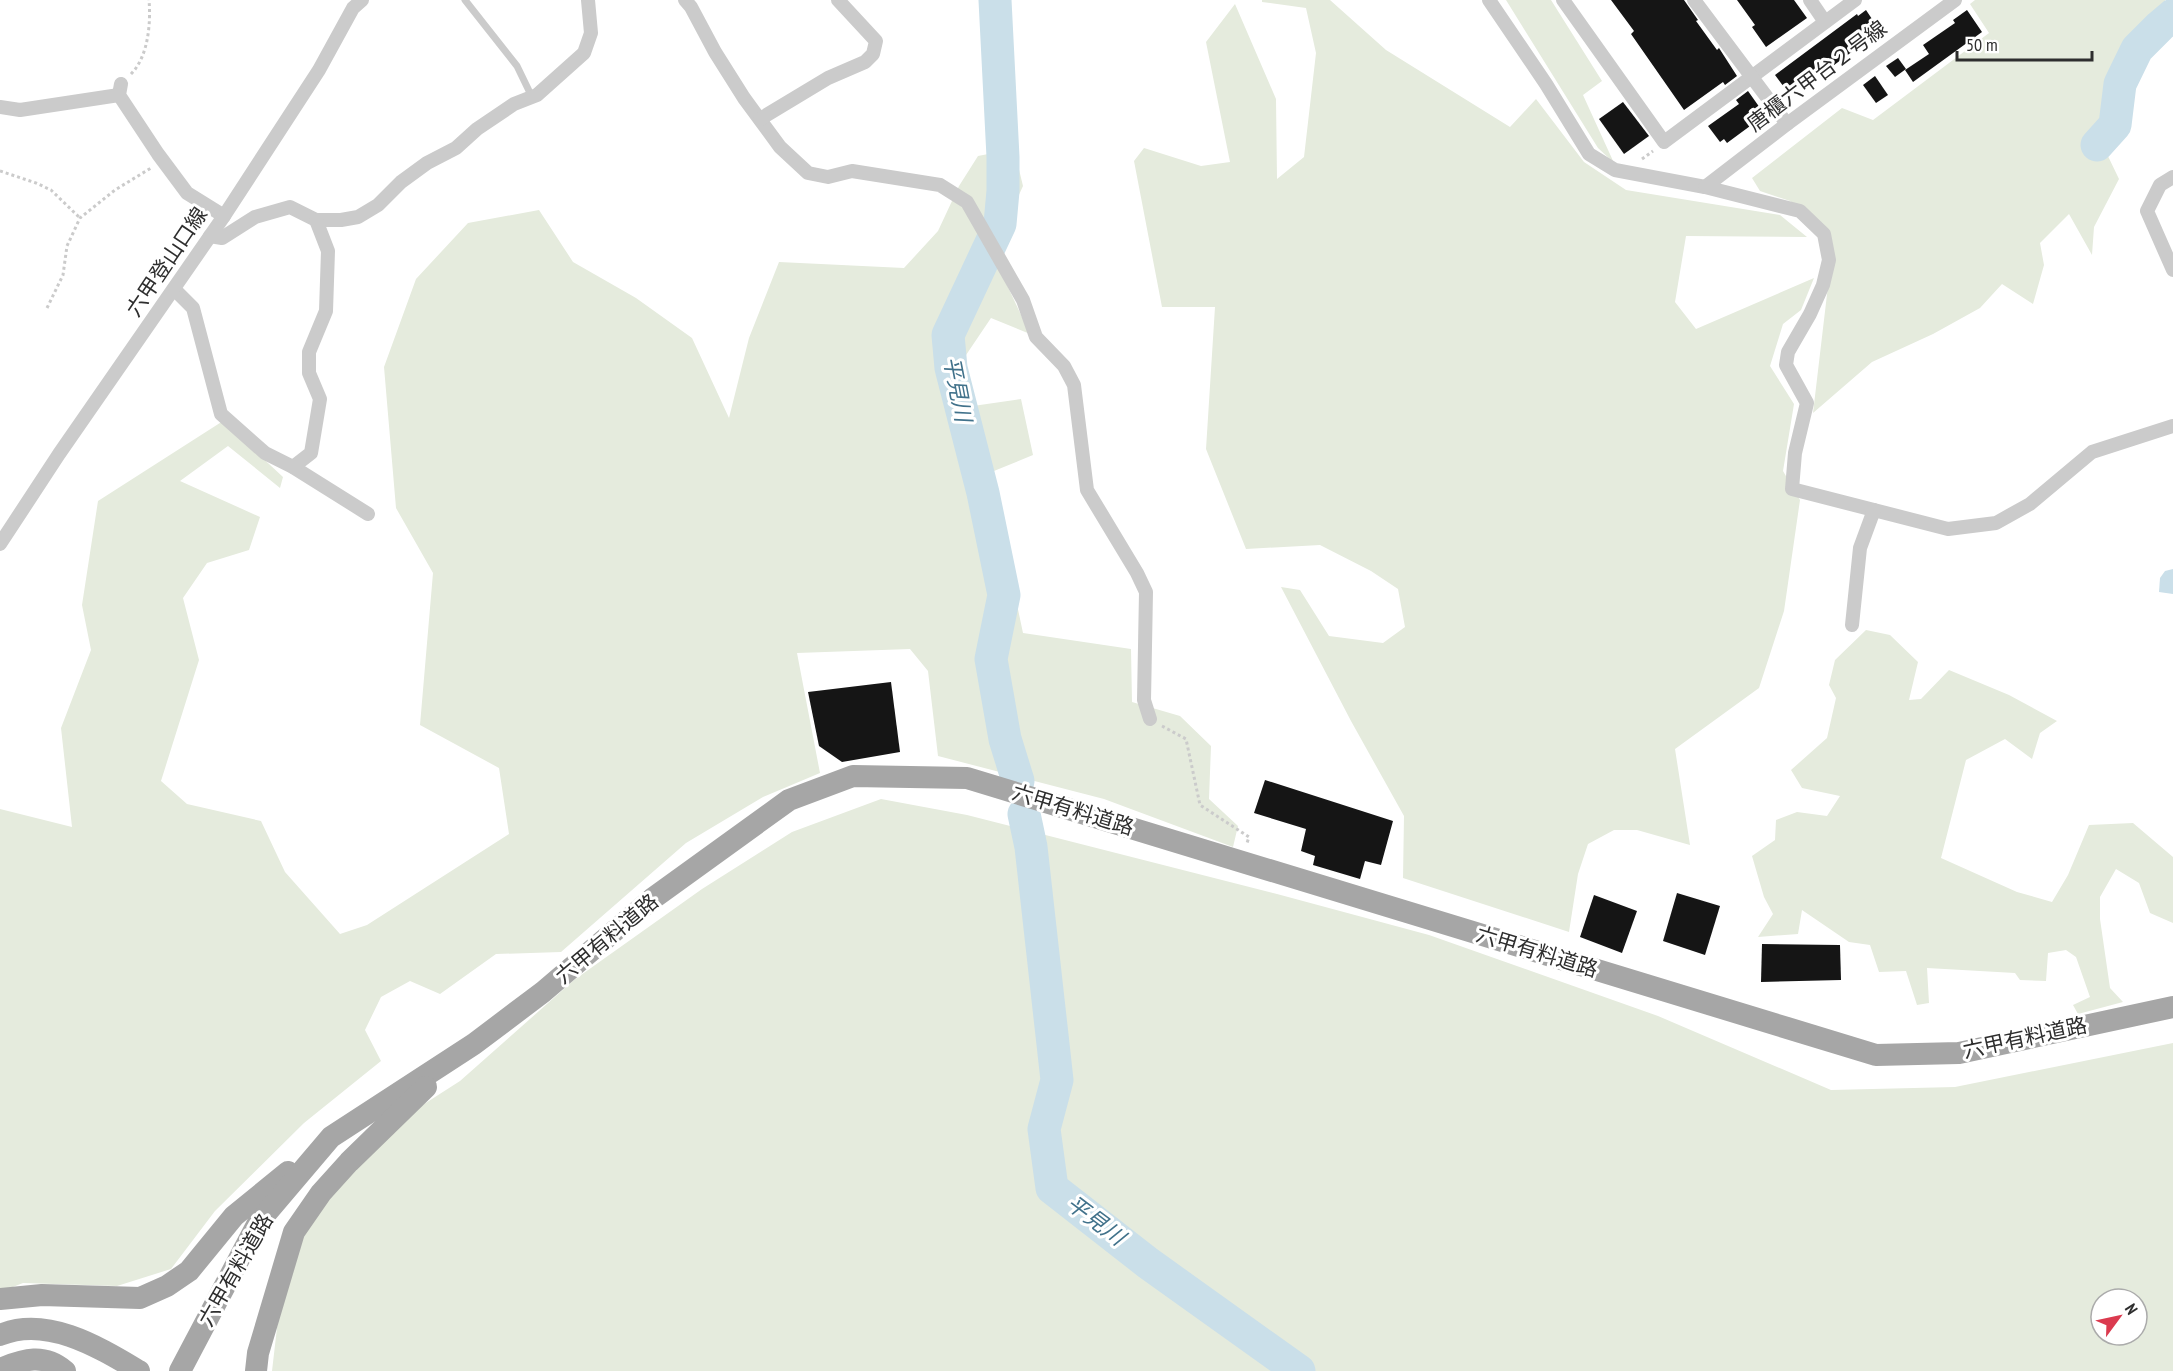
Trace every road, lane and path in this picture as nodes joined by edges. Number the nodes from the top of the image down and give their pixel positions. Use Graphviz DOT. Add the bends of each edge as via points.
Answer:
graph roads {
  1 [pos="148,0"];
  2 [pos="362,0"];
  3 [pos="465,0"];
  4 [pos="588,0"];
  5 [pos="686,0"];
  6 [pos="838,0"];
  7 [pos="1489,0"];
  8 [pos="1563,0"];
  9 [pos="1694,0"];
  10 [pos="1810,0"];
  11 [pos="1855,0"];
  12 [pos="1955,0"];
  13 [pos="1826,22"];
  14 [pos="1751,78"];
  15 [pos="120,90"];
  16 [pos="532,97"];
  17 [pos="0,107"];
  18 [pos="760,120"];
  19 [pos="1787,124"];
  20 [pos="1664,142"];
  21 [pos="163,161"];
  22 [pos="0,171"];
  23 [pos="1625,172"];
  24 [pos="2173,177"];
  25 [pos="1704,187"];
  26 [pos="224,216"];
  27 [pos="80,218"];
  28 [pos="316,220"];
  29 [pos="210,236"];
  30 [pos="2173,270"];
  31 [pos="174,289"];
  32 [pos="47,308"];
  33 [pos="2173,426"];
  34 [pos="293,467"];
  35 [pos="1874,510"];
  36 [pos="368,514"];
  37 [pos="0,544"];
  38 [pos="1852,625"];
  39 [pos="1150,719"];
  40 [pos="1242,861"];
  41 [pos="2173,1007"];
  42 [pos="474,1044"];
  43 [pos="332,1137"];
  44 [pos="0,1299"];
  45 [pos="0,1335"];
  46 [pos="0,1369"];
  47 [pos="65,1371"];
  48 [pos="139,1371"];
  49 [pos="180,1371"];
  50 [pos="256,1371"];
  1 -- 15 [label="path" via="150,18 140,65"];
  2 -- 26 [label="street, 六甲登山口線"];
  3 -- 16 [label="lane" via="517,66"];
  4 -- 16 [label="street" via="591,33 584,53"];
  5 -- 18 [label="street" via="714,52"];
  6 -- 18 [label="street" via="876,41 873,54"];
  7 -- 23 [label="street" via="1589,154"];
  8 -- 20 [label="street"];
  9 -- 14 [label="street"];
  10 -- 13 [label="street"];
  11 -- 13 [label="street"];
  12 -- 19 [label="street, 唐櫃六甲台２号線"];
  13 -- 14 [label="street"];
  14 -- 19 [label="street"];
  14 -- 20 [label="street"];
  15 -- 17 [label="street" via="20,110"];
  15 -- 21 [label="street"];
  16 -- 28 [label="street" via="514,104 456,148 426,163 378,205 358,217"];
  18 -- 39 [label="street" via="780,147 808,173 828,177 852,171 940,185 967,202 1023,300 1036,337 1064,366 1074,385 1087,490 1146,592 1144,700"];
  19 -- 25 [label="street, 唐櫃六甲台２号線"];
  20 -- 23 [label="path"];
  21 -- 26 [label="street" via="187,193"];
  21 -- 27 [label="path" via="115,190"];
  22 -- 27 [label="path" via="51,190"];
  23 -- 25 [label="street"];
  24 -- 30 [label="street" via="2160,185 2147,211"];
  25 -- 35 [label="street" via="1800,211 1824,234 1829,260 1823,285 1788,352 1786,365 1807,403 1795,453 1792,489"];
  26 -- 29 [label="street, 六甲登山口線"];
  27 -- 32 [label="path" via="67,246 63,275"];
  28 -- 29 [label="street" via="290,207 255,217 222,238"];
  28 -- 34 [label="street" via="328,251 326,310 309,352 309,373 320,399 311,453"];
  29 -- 31 [label="street, 六甲登山口線"];
  31 -- 34 [label="street" via="193,308 221,414 265,453"];
  31 -- 37 [label="street, 六甲登山口線"];
  33 -- 35 [label="street" via="2092,452 2030,504 1996,523 1948,529"];
  34 -- 36 [label="street"];
  35 -- 38 [label="street" via="1860,548"];
  39 -- 40 [label="path" via="1186,740 1200,805 1249,837"];
  40 -- 41 [label="main road, 六甲有料道路" via="1876,1055 1959,1053"];
  40 -- 42 [label="main road, 六甲有料道路" via="967,778 853,776 789,800 652,899 543,992"];
  42 -- 43 [label="main road, 六甲有料道路"];
  42 -- 50 [label="main road" via="349,1162 294,1232"];
  43 -- 44 [label="main road" via="234,1216 189,1271 167,1286 140,1298 42,1295"];
  43 -- 49 [label="main road, 六甲有料道路" via="258,1223"];
  45 -- 48 [label="main road" via="32,1329 70,1335"];
  46 -- 47 [label="main road" via="21,1360 52,1360"];
}
